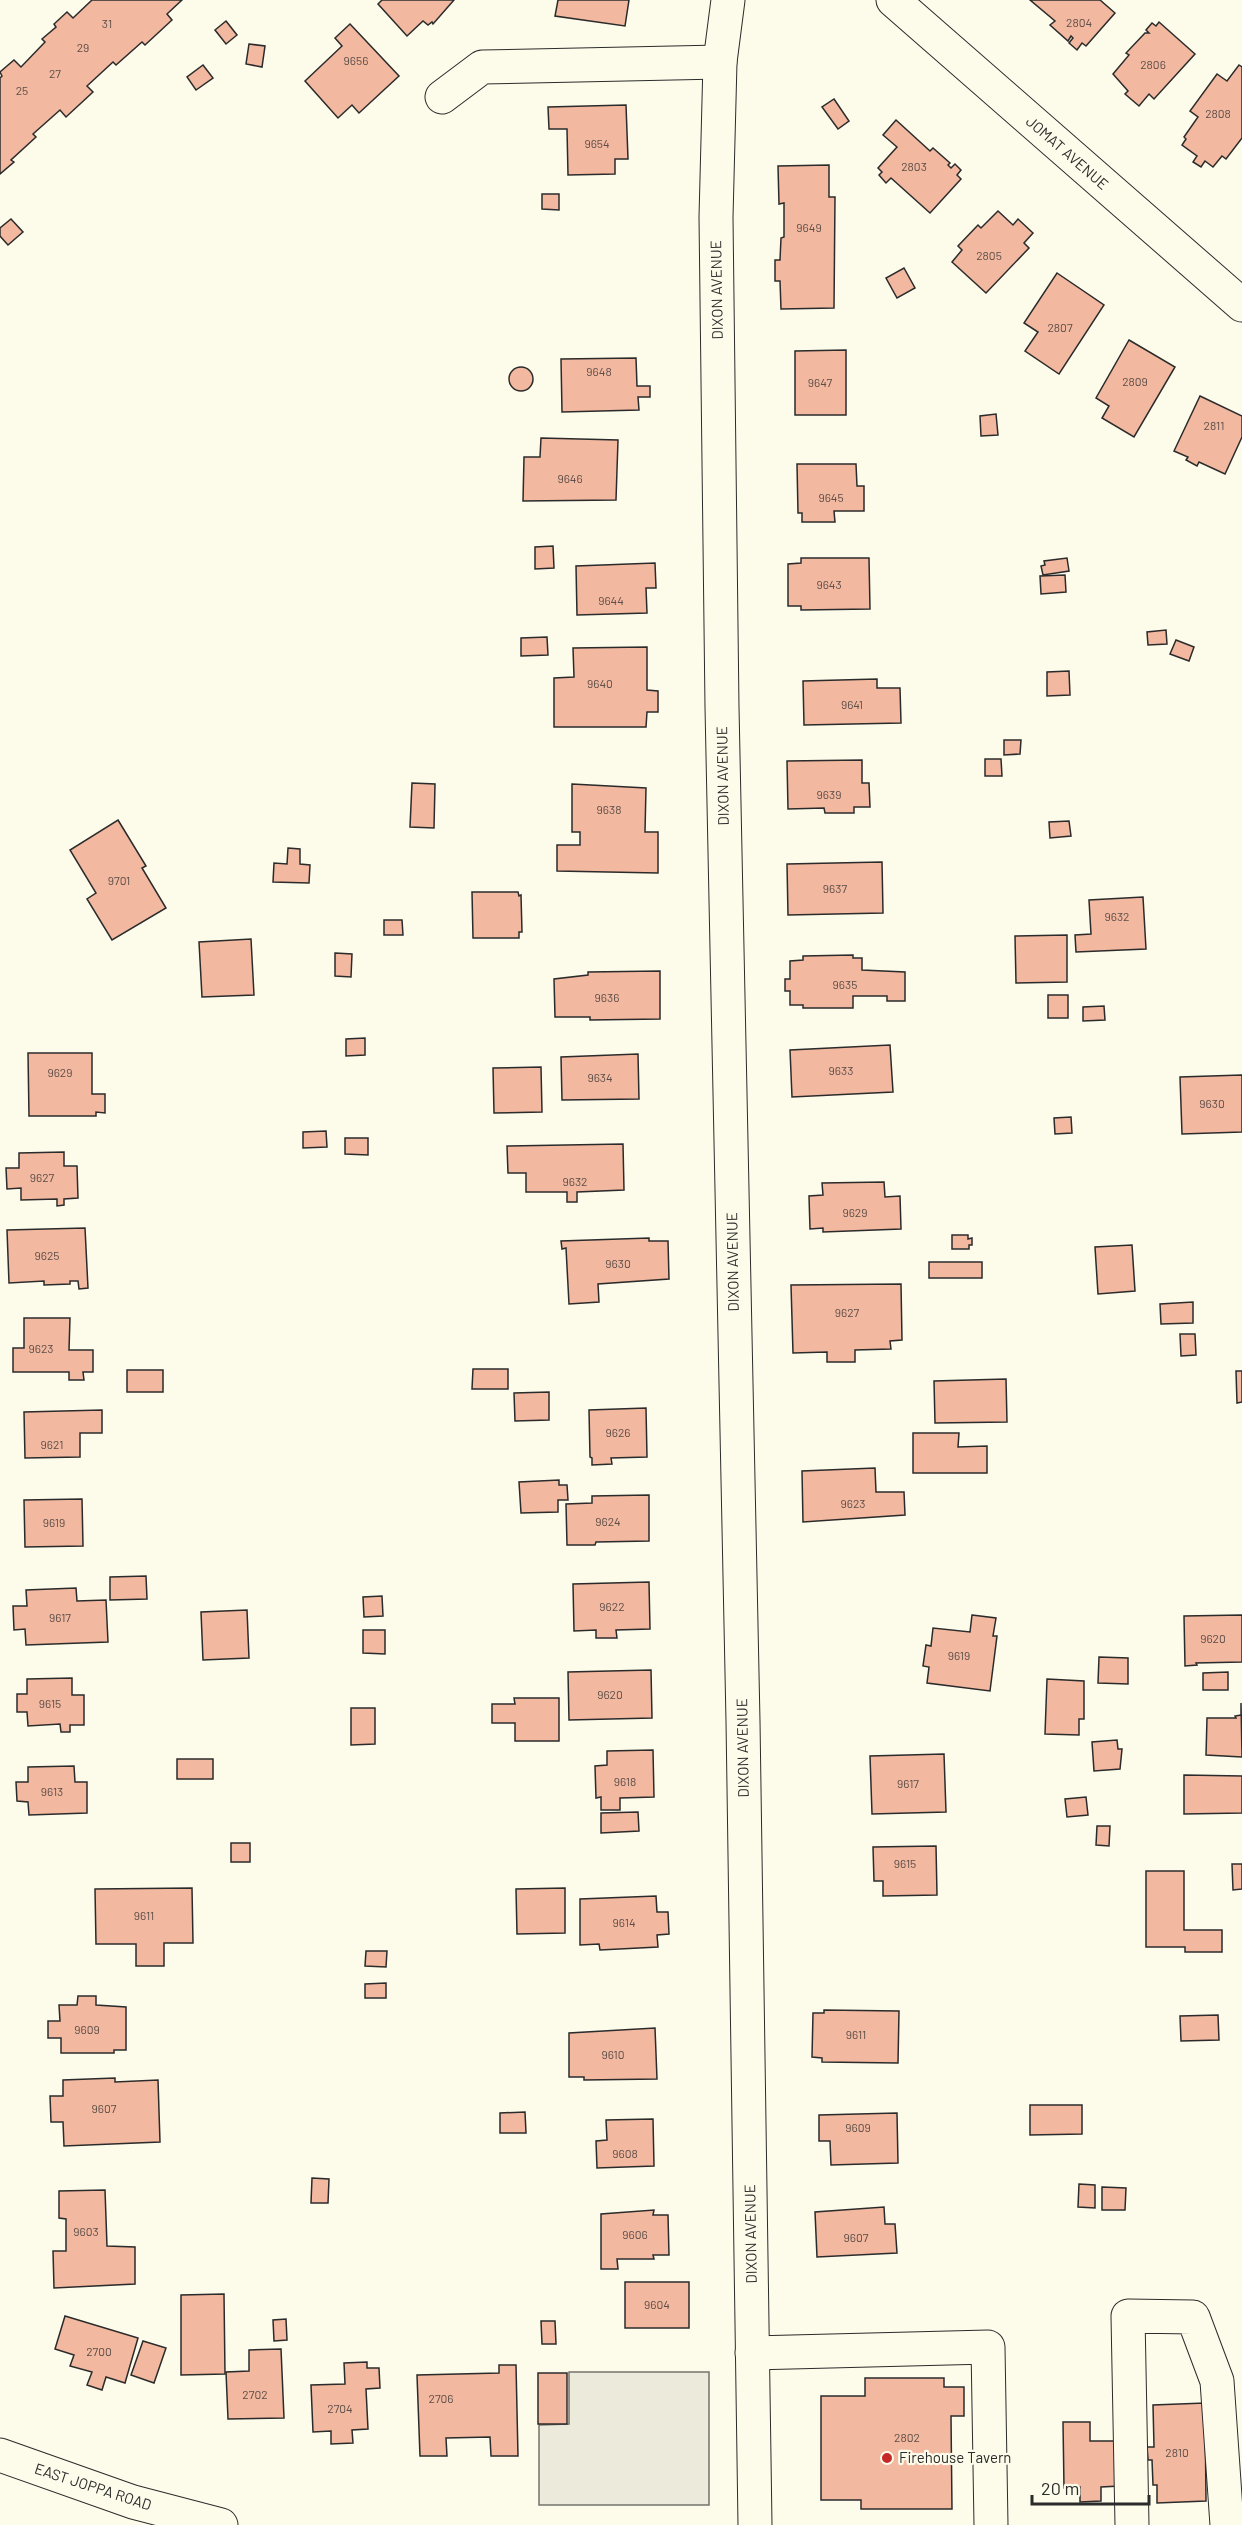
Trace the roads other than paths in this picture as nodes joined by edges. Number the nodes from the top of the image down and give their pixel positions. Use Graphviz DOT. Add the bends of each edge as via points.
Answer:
graph roads {
  1 [pos="728,0"];
  2 [pos="893,0"];
  3 [pos="720,62"];
  4 [pos="442,97"];
  5 [pos="1242,305"];
  6 [pos="752,2353"];
  7 [pos="0,2455"];
  8 [pos="221,2525"];
  9 [pos="755,2525"];
  10 [pos="991,2525"];
  11 [pos="1132,2525"];
  12 [pos="1227,2525"];
  1 -- 3 [label="street, DIXON AVENUE"];
  2 -- 5 [label="street, JOMAT AVENUE"];
  3 -- 4 [label="street" via="482,67"];
  3 -- 6 [label="street, DIXON AVENUE" via="716,217 722,707"];
  6 -- 9 [label="street, DIXON AVENUE"];
  6 -- 10 [label="street" via="988,2347"];
  7 -- 8 [label="street, EAST JOPPA ROAD" via="133,2502"];
  11 -- 12 [label="street" via="1128,2316 1193,2317 1217,2381"];
}
